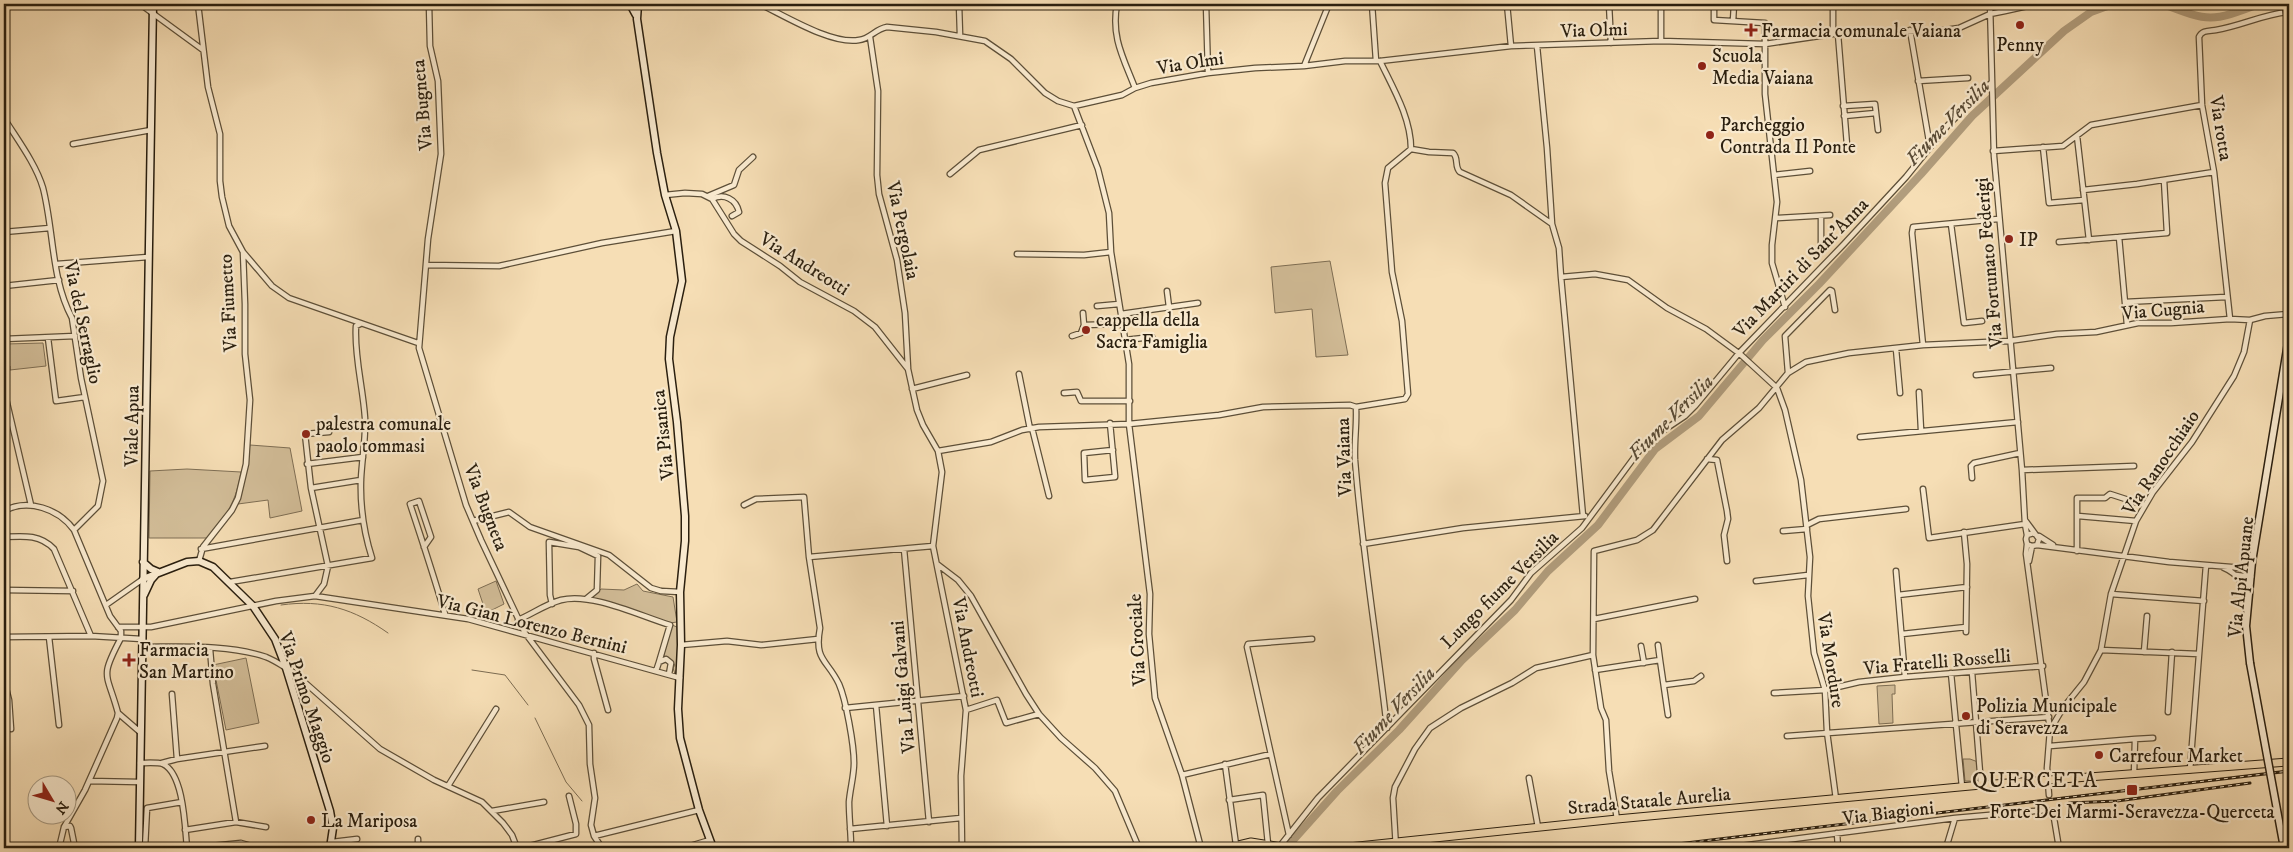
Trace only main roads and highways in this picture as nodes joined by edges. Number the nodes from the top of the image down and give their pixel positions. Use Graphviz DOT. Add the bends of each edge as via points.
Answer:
graph roads {
  1 [pos="2289,762"];
  2 [pos="1396,845"];
  3 [pos="1284,847"];
  4 [pos="1355,847"];
  5 [pos="1226,848"];
  6 [pos="1338,848"];
  1 -- 2 [label="main road, Strada Statale Aurelia" via="1981,785 1617,818"];
  2 -- 4 [label="main road, Strada Statale Aurelia"];
  3 -- 5 [label="main road" via="1251,842"];
  4 -- 6 [label="main road, Strada Statale Aurelia"];
}
